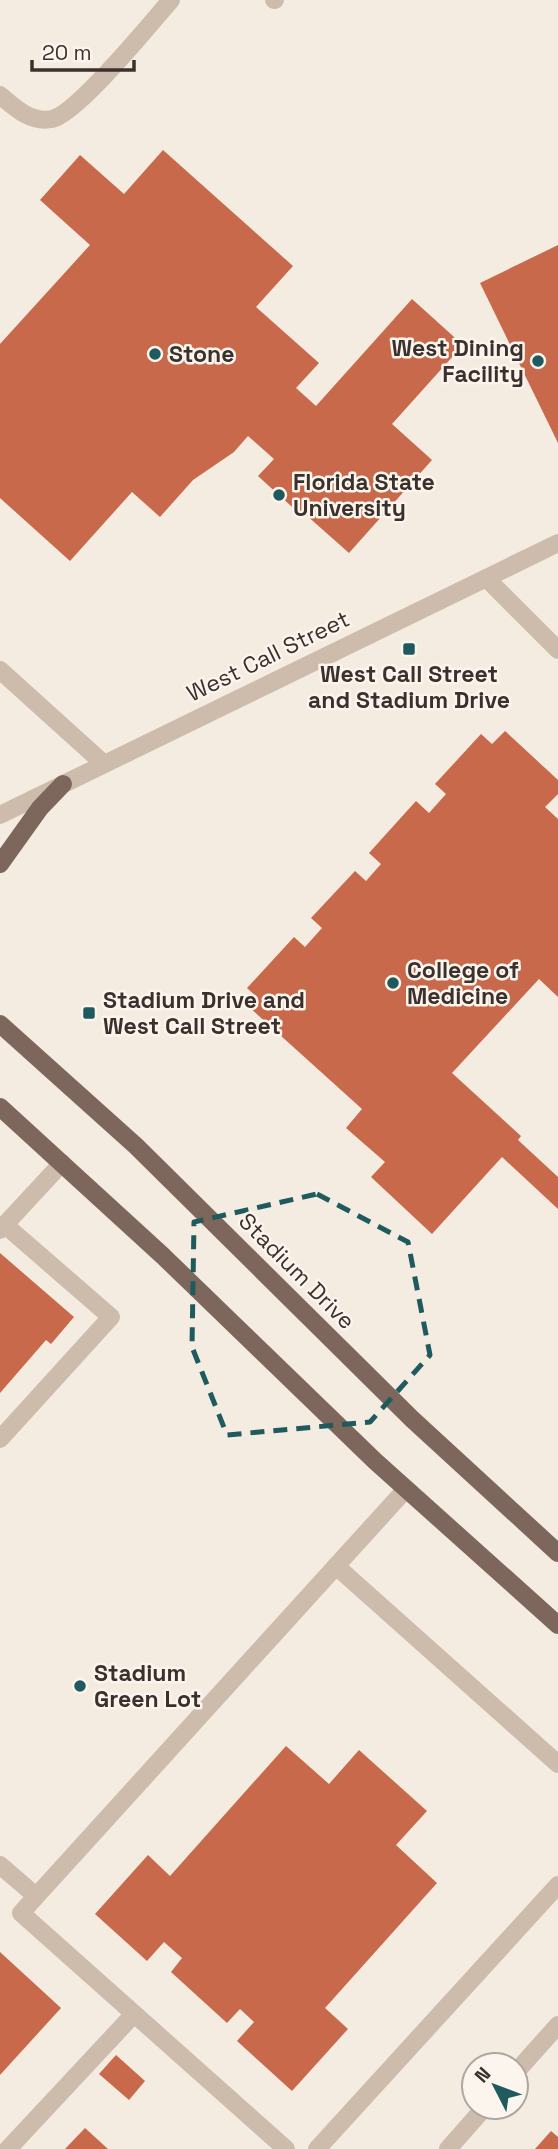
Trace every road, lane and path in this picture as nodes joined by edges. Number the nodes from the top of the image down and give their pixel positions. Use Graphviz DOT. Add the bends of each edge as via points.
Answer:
graph roads {
  1 [pos="171,0"];
  2 [pos="0,95"];
  3 [pos="558,543"];
  4 [pos="486,578"];
  5 [pos="558,650"];
  6 [pos="0,670"];
  7 [pos="104,764"];
  8 [pos="63,784"];
  9 [pos="0,815"];
  10 [pos="0,864"];
  11 [pos="0,1014"];
  12 [pos="6,1029"];
  13 [pos="0,1107"];
  14 [pos="62,1163"];
  15 [pos="2,1227"];
  16 [pos="0,1439"];
  17 [pos="406,1489"];
  18 [pos="558,1553"];
  19 [pos="336,1566"];
  20 [pos="558,1625"];
  21 [pos="558,1764"];
  22 [pos="0,1865"];
  23 [pos="558,1885"];
  24 [pos="36,1896"];
  25 [pos="134,2014"];
  26 [pos="558,2025"];
  27 [pos="530,2057"];
  28 [pos="473,2121"];
  29 [pos="8,2149"];
  30 [pos="286,2149"];
  31 [pos="317,2149"];
  32 [pos="448,2149"];
  1 -- 2 [label="street" via="86,94 60,116 43,120 27,116"];
  3 -- 4 [label="street, West Call Street"];
  4 -- 5 [label="street"];
  4 -- 7 [label="street, West Call Street"];
  6 -- 7 [label="street"];
  7 -- 8 [label="street, West Call Street"];
  8 -- 9 [label="street, West Call Street"];
  8 -- 10 [label="main road"];
  11 -- 12 [label="main road, Stadium Drive"];
  12 -- 18 [label="main road, Stadium Drive" via="152,1161 412,1419"];
  13 -- 14 [label="main road"];
  14 -- 15 [label="street"];
  14 -- 17 [label="main road"];
  15 -- 16 [label="street" via="111,1317"];
  17 -- 19 [label="street"];
  17 -- 20 [label="main road"];
  19 -- 21 [label="street"];
  19 -- 24 [label="street"];
  22 -- 24 [label="street"];
  23 -- 31 [label="street"];
  24 -- 25 [label="street" via="21,1913"];
  25 -- 29 [label="street"];
  25 -- 30 [label="street"];
  26 -- 27 [label="street"];
  28 -- 32 [label="street"];
}
